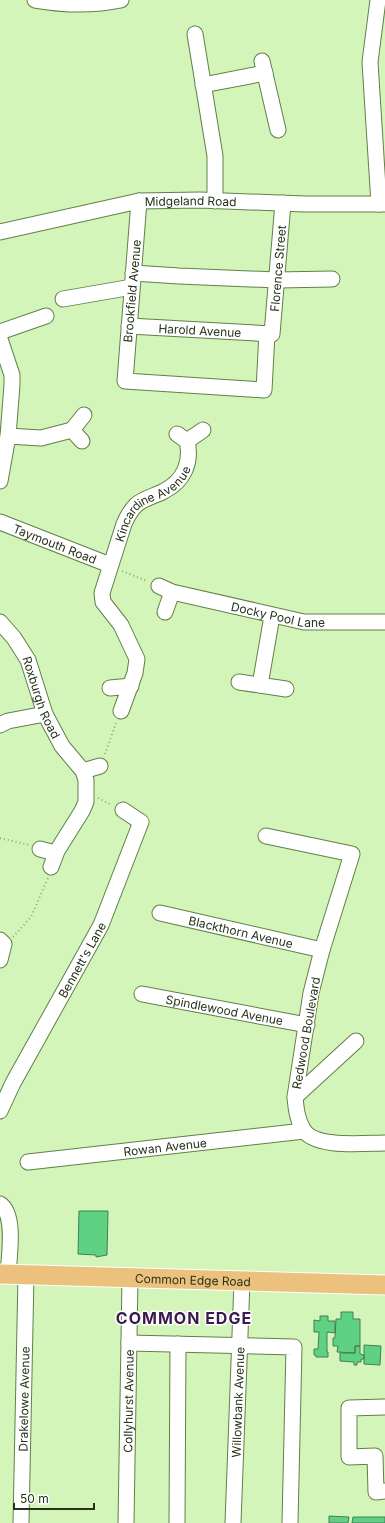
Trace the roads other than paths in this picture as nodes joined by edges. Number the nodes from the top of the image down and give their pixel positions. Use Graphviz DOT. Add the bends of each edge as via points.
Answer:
graph roads {
  1 [pos="35,0"];
  2 [pos="121,0"];
  3 [pos="378,0"];
  4 [pos="195,34"];
  5 [pos="203,86"];
  6 [pos="278,130"];
  7 [pos="139,201"];
  8 [pos="215,201"];
  9 [pos="283,203"];
  10 [pos="382,204"];
  11 [pos="0,232"];
  12 [pos="332,279"];
  13 [pos="133,280"];
  14 [pos="277,280"];
  15 [pos="63,299"];
  16 [pos="46,316"];
  17 [pos="129,326"];
  18 [pos="0,332"];
  19 [pos="269,333"];
  20 [pos="0,339"];
  21 [pos="125,381"];
  22 [pos="84,415"];
  23 [pos="6,427"];
  24 [pos="203,430"];
  25 [pos="0,481"];
  26 [pos="0,522"];
  27 [pos="110,566"];
  28 [pos="165,612"];
  29 [pos="272,616"];
  30 [pos="0,622"];
  31 [pos="385,622"];
  32 [pos="239,682"];
  33 [pos="260,685"];
  34 [pos="131,686"];
  35 [pos="110,688"];
  36 [pos="286,689"];
  37 [pos="121,711"];
  38 [pos="45,714"];
  39 [pos="3,719"];
  40 [pos="100,766"];
  41 [pos="83,771"];
  42 [pos="123,810"];
  43 [pos="266,836"];
  44 [pos="40,849"];
  45 [pos="160,913"];
  46 [pos="2,942"];
  47 [pos="322,950"];
  48 [pos="0,960"];
  49 [pos="142,994"];
  50 [pos="306,1025"];
  51 [pos="356,1041"];
  52 [pos="295,1097"];
  53 [pos="0,1111"];
  54 [pos="304,1131"];
  55 [pos="385,1143"];
  56 [pos="28,1162"];
  57 [pos="0,1204"];
  58 [pos="11,1274"];
  59 [pos="130,1278"];
  60 [pos="242,1281"];
  61 [pos="385,1285"];
  62 [pos="129,1343"];
  63 [pos="178,1344"];
  64 [pos="239,1345"];
  65 [pos="385,1408"];
  66 [pos="385,1491"];
  67 [pos="21,1523"];
  68 [pos="126,1523"];
  69 [pos="177,1523"];
  70 [pos="233,1523"];
  71 [pos="290,1523"];
  1 -- 2 [label="street" via="60,4 102,4"];
  3 -- 10 [label="street" via="370,62"];
  4 -- 5 [label="street"];
  5 -- 6 [label="street" via="264,67"];
  5 -- 8 [label="street" via="215,156"];
  7 -- 8 [label="street, Midgeland Road"];
  7 -- 11 [label="street, Midgeland Road"];
  7 -- 13 [label="street, Brookfield Avenue"];
  8 -- 9 [label="street, Midgeland Road"];
  9 -- 10 [label="street, Midgeland Road"];
  9 -- 14 [label="street, Florence Street"];
  12 -- 14 [label="street"];
  13 -- 14 [label="street"];
  13 -- 15 [label="street"];
  13 -- 17 [label="street, Brookfield Avenue"];
  14 -- 19 [label="street, Florence Street"];
  16 -- 18 [label="street"];
  17 -- 19 [label="street, Harold Avenue"];
  17 -- 21 [label="street, Brookfield Avenue"];
  19 -- 21 [label="street, Florence Street" via="264,390"];
  20 -- 23 [label="street" via="12,375"];
  22 -- 23 [label="street" via="77,435 41,438"];
  23 -- 25 [label="street"];
  24 -- 27 [label="street, Kincardine Avenue" via="182,438 189,453 180,480 164,492 147,498 136,506 124,524"];
  26 -- 27 [label="street, Taymouth Road"];
  27 -- 34 [label="street, Kincardine Avenue" via="102,598 121,625 137,659"];
  28 -- 29 [label="street, Docky Pool Lane" via="166,589"];
  29 -- 31 [label="street, Docky Pool Lane" via="304,622"];
  29 -- 33 [label="street"];
  30 -- 38 [label="street, Roxburgh Road" via="28,660"];
  32 -- 33 [label="street"];
  33 -- 36 [label="street"];
  34 -- 35 [label="street"];
  34 -- 37 [label="street, Kincardine Avenue"];
  38 -- 39 [label="street"];
  38 -- 41 [label="street, Roxburgh Road" via="62,746"];
  40 -- 41 [label="street"];
  41 -- 44 [label="street" via="86,780 86,802 82,811 53,860"];
  42 -- 53 [label="street, Bennett's Lane" via="141,822 101,925"];
  43 -- 47 [label="street, Redwood Boulevard" via="352,854"];
  45 -- 47 [label="street, Blackthorn Avenue"];
  46 -- 48 [label="street"];
  47 -- 50 [label="street, Redwood Boulevard"];
  49 -- 50 [label="street, Spindlewood Avenue"];
  50 -- 52 [label="street, Redwood Boulevard"];
  51 -- 52 [label="street"];
  52 -- 54 [label="street, Redwood Boulevard" via="296,1113"];
  54 -- 55 [label="street" via="318,1140 335,1143"];
  54 -- 56 [label="street, Rowan Avenue"];
  57 -- 58 [label="street, Drakelowe Avenue" via="9,1216"];
  58 -- 59 [label="main road, Common Edge Road"];
  58 -- 67 [label="street, Drakelowe Avenue"];
  59 -- 60 [label="main road, Common Edge Road"];
  59 -- 62 [label="street, Collyhurst Avenue"];
  60 -- 61 [label="main road, Common Edge Road"];
  60 -- 64 [label="street, Willowbank Avenue"];
  62 -- 63 [label="street"];
  62 -- 68 [label="street, Collyhurst Avenue"];
  63 -- 64 [label="street"];
  63 -- 69 [label="street"];
  64 -- 70 [label="street, Willowbank Avenue"];
  64 -- 71 [label="street" via="294,1348"];
  65 -- 66 [label="street" via="349,1408 342,1457 375,1456 376,1492"];
}
